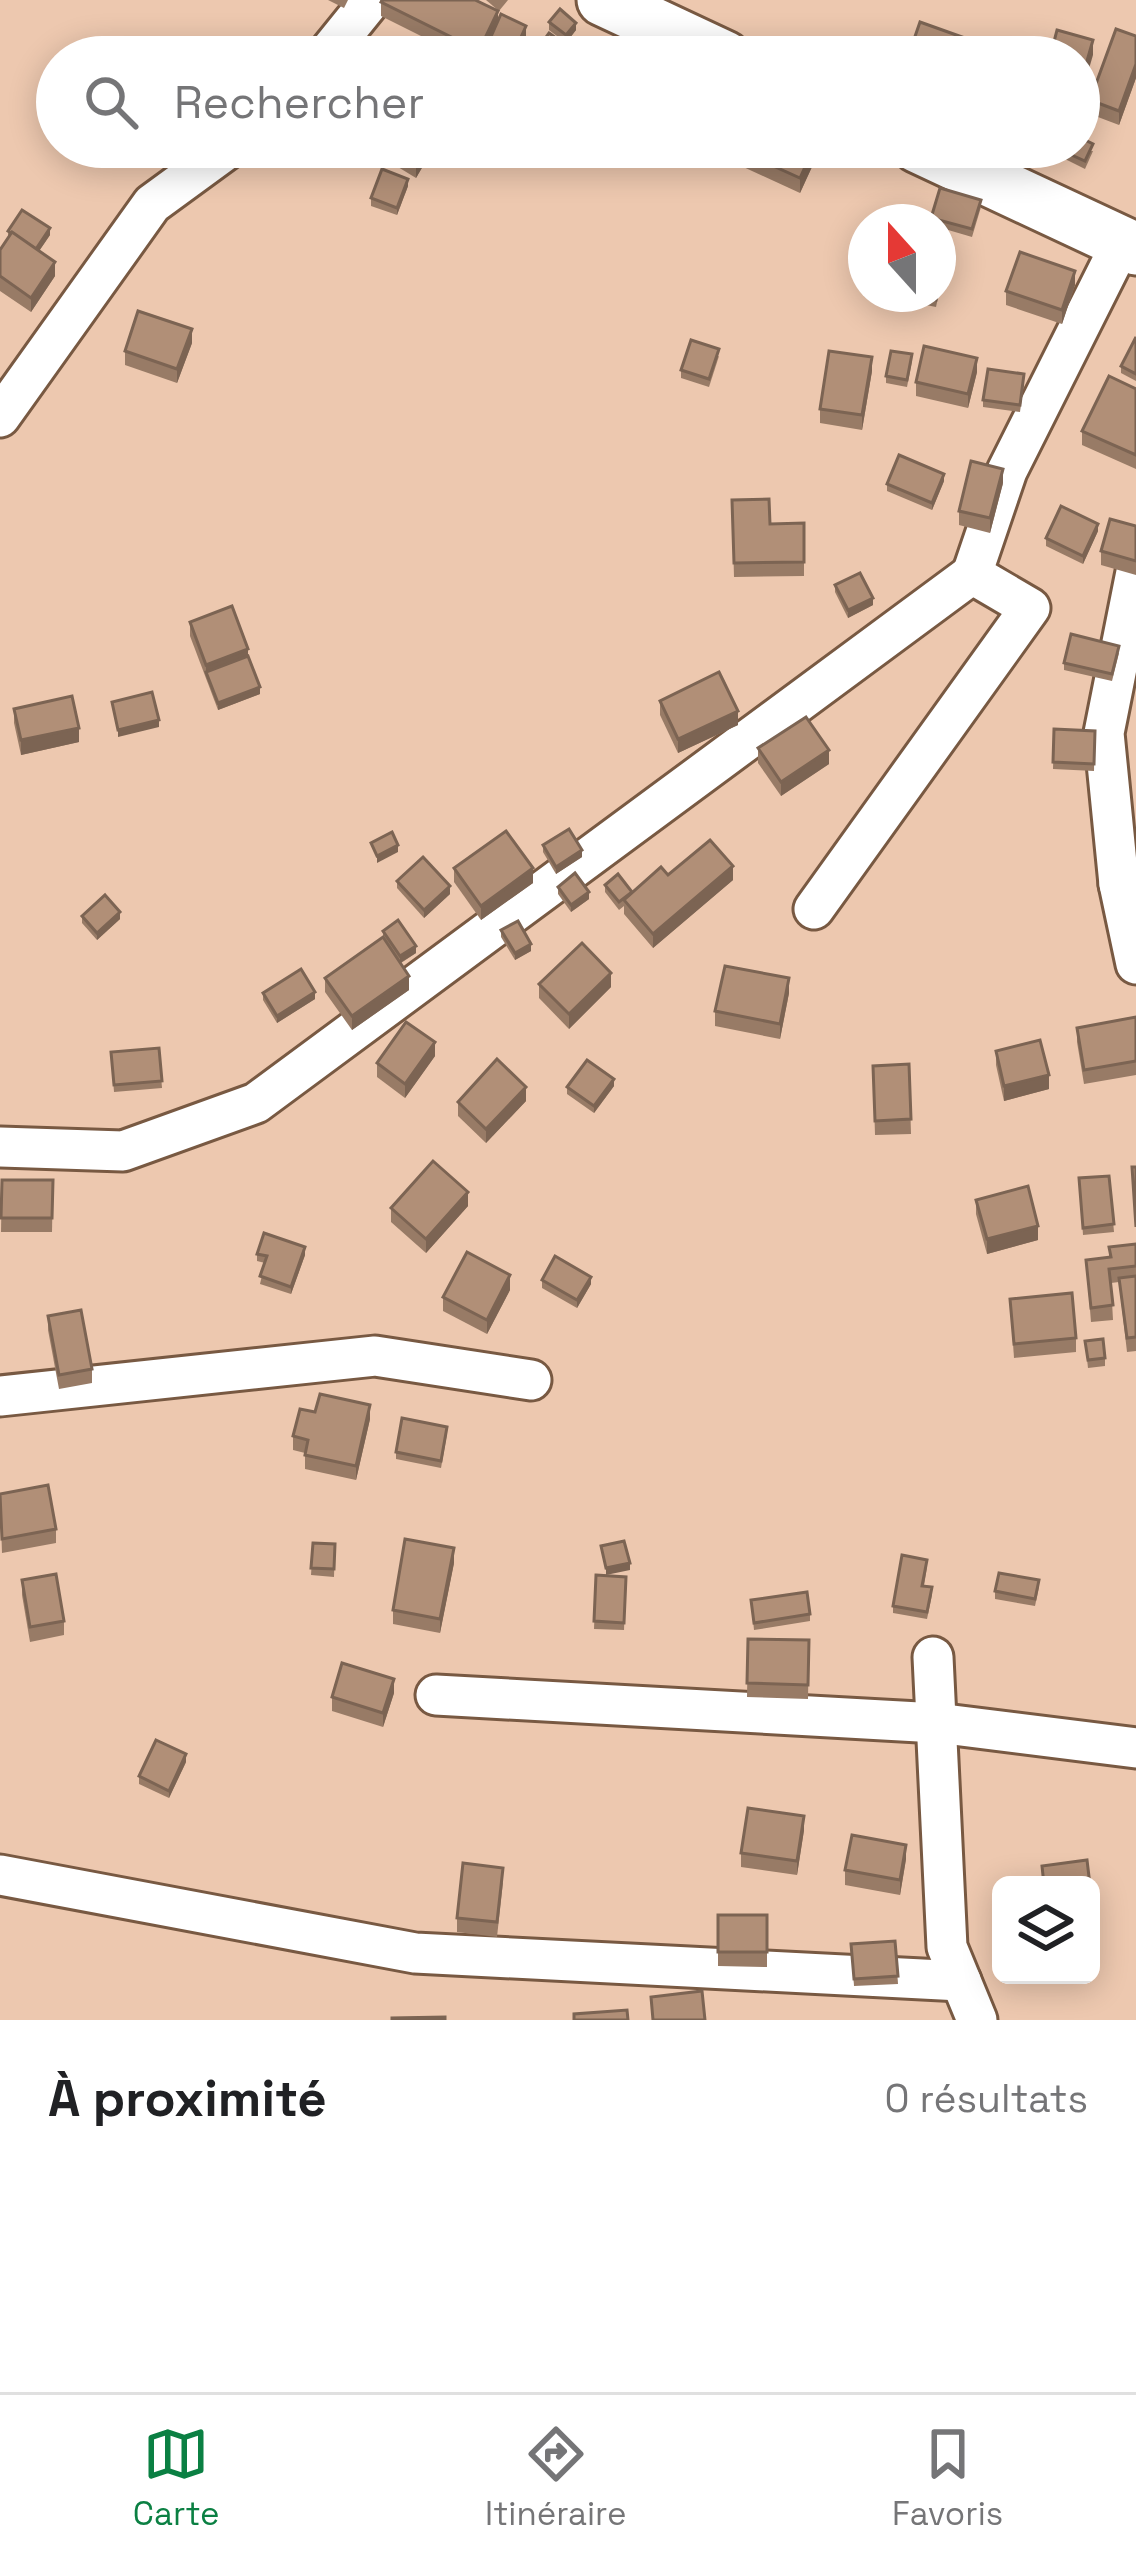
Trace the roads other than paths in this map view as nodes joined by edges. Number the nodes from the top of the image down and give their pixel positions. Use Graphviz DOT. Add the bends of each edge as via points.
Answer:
graph roads {
  1 [pos="371,0"];
  2 [pos="603,0"];
  3 [pos="343,36"];
  4 [pos="680,36"];
  5 [pos="201,168"];
  6 [pos="963,168"];
  7 [pos="1129,246"];
  8 [pos="0,417"];
  9 [pos="1136,572"];
  10 [pos="972,574"];
  11 [pos="1127,897"];
  12 [pos="814,909"];
  13 [pos="1136,964"];
  14 [pos="0,1147"];
  15 [pos="531,1380"];
  16 [pos="0,1396"];
  17 [pos="933,1657"];
  18 [pos="436,1695"];
  19 [pos="937,1723"];
  20 [pos="1136,1748"];
  21 [pos="0,1875"];
  22 [pos="961,1981"];
  23 [pos="977,2020"];
  1 -- 3 [label="street"];
  2 -- 4 [label="main road"];
  5 -- 8 [label="street" via="152,204"];
  6 -- 7 [label="main road"];
  7 -- 10 [label="street" via="1007,471"];
  9 -- 11 [label="street" via="1104,734"];
  10 -- 12 [label="street" via="1030,608"];
  10 -- 14 [label="street" via="256,1103 123,1151"];
  11 -- 13 [label="street"];
  15 -- 16 [label="street" via="375,1356"];
  17 -- 19 [label="street"];
  18 -- 19 [label="street"];
  19 -- 20 [label="street"];
  19 -- 22 [label="street" via="947,1947"];
  21 -- 22 [label="street" via="415,1953"];
  22 -- 23 [label="street"];
}
